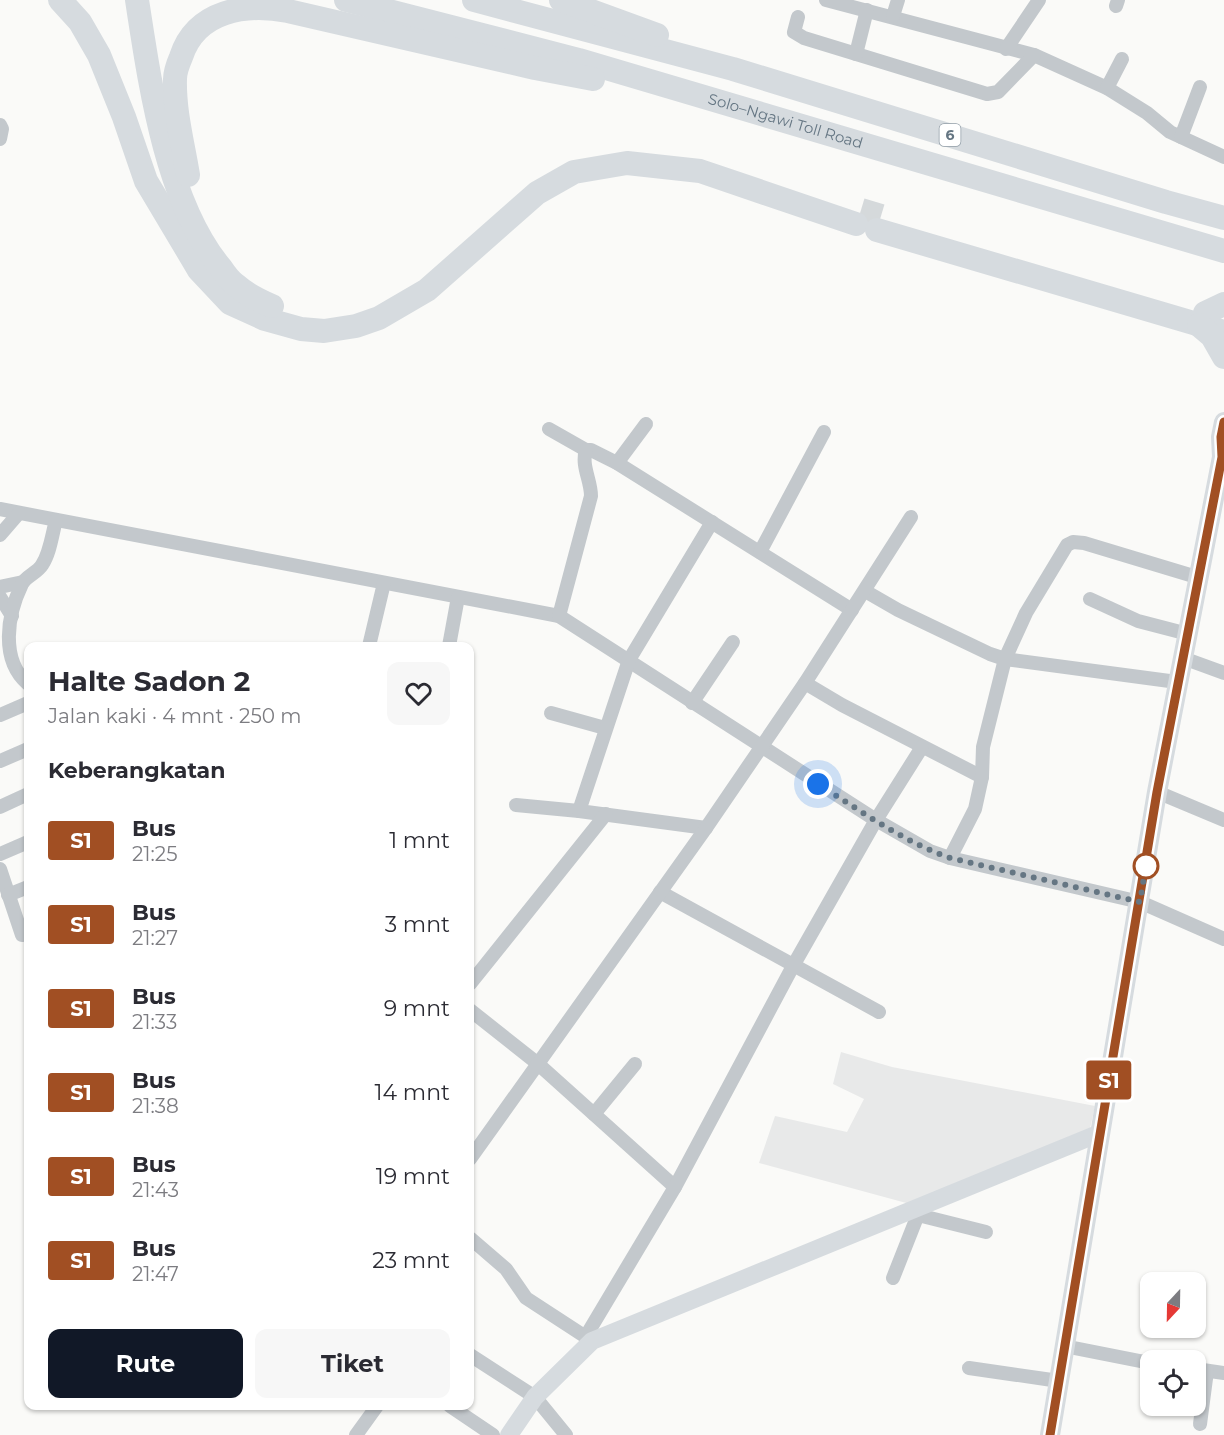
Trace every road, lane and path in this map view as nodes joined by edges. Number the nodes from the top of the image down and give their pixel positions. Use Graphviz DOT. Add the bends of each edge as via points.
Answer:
graph roads {
  1 [pos="60,0"];
  2 [pos="123,0"];
  3 [pos="137,0"];
  4 [pos="346,0"];
  5 [pos="474,0"];
  6 [pos="561,0"];
  7 [pos="826,0"];
  8 [pos="898,0"];
  9 [pos="1038,0"];
  10 [pos="851,3"];
  11 [pos="867,10"];
  12 [pos="893,16"];
  13 [pos="798,17"];
  14 [pos="1006,49"];
  15 [pos="856,54"];
  16 [pos="1034,55"];
  17 [pos="1122,59"];
  18 [pos="733,69"];
  19 [pos="1200,87"];
  20 [pos="1107,88"];
  21 [pos="740,106"];
  22 [pos="0,126"];
  23 [pos="1180,137"];
  24 [pos="0,139"];
  25 [pos="1224,157"];
  26 [pos="1224,218"];
  27 [pos="869,220"];
  28 [pos="171,223"];
  29 [pos="196,229"];
  30 [pos="1224,251"];
  31 [pos="1213,315"];
  32 [pos="1224,332"];
  33 [pos="1224,357"];
  34 [pos="646,424"];
  35 [pos="549,429"];
  36 [pos="824,432"];
  37 [pos="1223,441"];
  38 [pos="586,450"];
  39 [pos="617,463"];
  40 [pos="0,509"];
  41 [pos="19,513"];
  42 [pos="911,517"];
  43 [pos="56,520"];
  44 [pos="712,522"];
  45 [pos="0,536"];
  46 [pos="760,552"];
  47 [pos="1200,578"];
  48 [pos="23,582"];
  49 [pos="384,583"];
  50 [pos="0,587"];
  51 [pos="865,591"];
  52 [pos="0,597"];
  53 [pos="458,597"];
  54 [pos="1090,599"];
  55 [pos="852,610"];
  56 [pos="559,616"];
  57 [pos="7,622"];
  58 [pos="1188,634"];
  59 [pos="370,642"];
  60 [pos="449,642"];
  61 [pos="733,642"];
  62 [pos="1183,658"];
  63 [pos="1005,659"];
  64 [pos="629,660"];
  65 [pos="14,666"];
  66 [pos="0,671"];
  67 [pos="1224,673"];
  68 [pos="24,679"];
  69 [pos="1178,682"];
  70 [pos="805,683"];
  71 [pos="692,704"];
  72 [pos="24,706"];
  73 [pos="551,713"];
  74 [pos="0,715"];
  75 [pos="605,728"];
  76 [pos="760,747"];
  77 [pos="922,747"];
  78 [pos="24,750"];
  79 [pos="0,761"];
  80 [pos="982,777"];
  81 [pos="1157,792"];
  82 [pos="24,796"];
  83 [pos="516,805"];
  84 [pos="0,807"];
  85 [pos="579,810"];
  86 [pos="606,814"];
  87 [pos="876,820"];
  88 [pos="1224,820"];
  89 [pos="706,828"];
  90 [pos="24,844"];
  91 [pos="0,854"];
  92 [pos="950,858"];
  93 [pos="0,869"];
  94 [pos="24,889"];
  95 [pos="660,892"];
  96 [pos="8,895"];
  97 [pos="1140,902"];
  98 [pos="22,935"];
  99 [pos="1224,939"];
  100 [pos="793,966"];
  101 [pos="474,979"];
  102 [pos="879,1012"];
  103 [pos="474,1013"];
  104 [pos="537,1063"];
  105 [pos="636,1064"];
  106 [pos="594,1114"];
  107 [pos="1100,1133"];
  108 [pos="474,1153"];
  109 [pos="675,1187"];
  110 [pos="920,1211"];
  111 [pos="986,1232"];
  112 [pos="474,1241"];
  113 [pos="893,1278"];
  114 [pos="589,1339"];
  115 [pos="1064,1346"];
  116 [pos="474,1358"];
  117 [pos="1140,1361"];
  118 [pos="969,1368"];
  119 [pos="1206,1371"];
  120 [pos="1224,1374"];
  121 [pos="1059,1382"];
  122 [pos="535,1397"];
  123 [pos="374,1410"];
  124 [pos="456,1410"];
  125 [pos="1200,1416"];
  126 [pos="1200,1424"];
  127 [pos="356,1435"];
  128 [pos="494,1435"];
  129 [pos="509,1435"];
  130 [pos="567,1435"];
  131 [pos="1050,1435"];
  1 -- 28 [label="highway" via="80,22 99,55 146,181"];
  2 -- 28 [label="highway" via="132,60"];
  3 -- 29 [label="highway" via="149,76 178,193"];
  4 -- 21 [label="highway, Solo–Ngawi Toll Road / 6"];
  5 -- 18 [label="highway, Solo–Ngawi Toll Road / 6"];
  6 -- 18 [label="highway" via="653,33"];
  7 -- 10 [label="street"];
  8 -- 12 [label="street"];
  9 -- 14 [label="street"];
  10 -- 11 [label="street"];
  11 -- 12 [label="street"];
  11 -- 15 [label="street"];
  12 -- 14 [label="street"];
  13 -- 15 [label="street" via="798,35"];
  14 -- 16 [label="street"];
  15 -- 16 [label="street" via="993,94"];
  16 -- 20 [label="street"];
  17 -- 20 [label="street"];
  18 -- 26 [label="highway, Solo–Ngawi Toll Road / 6"];
  19 -- 23 [label="street"];
  20 -- 23 [label="street"];
  21 -- 29 [label="highway" via="535,68 288,11 245,8 218,15 201,26 184,45 175,76"];
  21 -- 30 [label="highway, Solo–Ngawi Toll Road / 6"];
  22 -- 24 [label="street"];
  23 -- 25 [label="street"];
  27 -- 28 [label="highway" via="700,171 627,163 574,172 537,194 427,290 379,318 324,331 274,322 230,303 199,270"];
  27 -- 29 [label="highway" via="678,152 629,148 583,156 547,171 513,195 423,278 394,296 341,316 287,312 254,297 235,285 202,244"];
  27 -- 31 [label="highway"];
  31 -- 32 [label="highway"];
  31 -- 33 [label="highway" via="1212,336"];
  34 -- 39 [label="street"];
  35 -- 38 [label="street"];
  36 -- 46 [label="street"];
  37 -- 47 [label="main road"];
  38 -- 39 [label="street"];
  38 -- 56 [label="street" via="583,463 591,496"];
  39 -- 44 [label="street"];
  40 -- 41 [label="street"];
  41 -- 43 [label="street"];
  41 -- 45 [label="street"];
  42 -- 51 [label="street"];
  43 -- 48 [label="street" via="46,558"];
  43 -- 49 [label="street"];
  44 -- 46 [label="street"];
  44 -- 64 [label="street"];
  46 -- 55 [label="street"];
  47 -- 58 [label="main road"];
  47 -- 63 [label="street" via="1084,543 1069,543 1026,613"];
  48 -- 50 [label="street"];
  48 -- 57 [label="street"];
  49 -- 53 [label="street"];
  49 -- 59 [label="street"];
  51 -- 55 [label="street"];
  51 -- 63 [label="street"];
  52 -- 57 [label="street"];
  53 -- 56 [label="street"];
  53 -- 60 [label="street"];
  54 -- 58 [label="street" via="1138,621"];
  55 -- 70 [label="street"];
  56 -- 64 [label="street"];
  57 -- 65 [label="street"];
  58 -- 62 [label="main road"];
  61 -- 71 [label="street"];
  62 -- 67 [label="street"];
  62 -- 69 [label="main road"];
  63 -- 69 [label="street"];
  63 -- 80 [label="street" via="983,747"];
  64 -- 71 [label="street"];
  64 -- 75 [label="street"];
  65 -- 66 [label="street"];
  65 -- 68 [label="street"];
  69 -- 81 [label="main road"];
  70 -- 76 [label="street"];
  70 -- 77 [label="street"];
  71 -- 76 [label="street"];
  72 -- 74 [label="street"];
  73 -- 75 [label="street"];
  75 -- 85 [label="street"];
  76 -- 87 [label="street"];
  76 -- 89 [label="street"];
  77 -- 80 [label="street"];
  77 -- 87 [label="street"];
  78 -- 79 [label="street"];
  80 -- 92 [label="street" via="975,809"];
  81 -- 88 [label="street"];
  81 -- 97 [label="main road"];
  82 -- 84 [label="street"];
  83 -- 85 [label="street"];
  85 -- 86 [label="street"];
  86 -- 89 [label="street"];
  86 -- 101 [label="street"];
  87 -- 92 [label="street"];
  87 -- 100 [label="street"];
  89 -- 95 [label="street"];
  90 -- 91 [label="street"];
  92 -- 97 [label="street"];
  93 -- 96 [label="street"];
  94 -- 96 [label="street"];
  95 -- 100 [label="street"];
  95 -- 104 [label="street"];
  96 -- 98 [label="street"];
  97 -- 99 [label="street"];
  97 -- 107 [label="main road"];
  100 -- 102 [label="street"];
  100 -- 109 [label="street"];
  103 -- 104 [label="street"];
  104 -- 106 [label="street"];
  104 -- 108 [label="street"];
  105 -- 106 [label="street"];
  106 -- 109 [label="street"];
  107 -- 110 [label="street"];
  107 -- 115 [label="main road"];
  109 -- 114 [label="street"];
  110 -- 111 [label="street"];
  110 -- 113 [label="street"];
  110 -- 114 [label="street"];
  112 -- 114 [label="street" via="506,1269 525,1298"];
  114 -- 122 [label="street"];
  115 -- 117 [label="street"];
  115 -- 121 [label="main road"];
  116 -- 122 [label="street"];
  118 -- 121 [label="street"];
  119 -- 120 [label="street"];
  121 -- 131 [label="main road"];
  122 -- 129 [label="street"];
  122 -- 130 [label="street"];
  123 -- 127 [label="street"];
  124 -- 128 [label="street"];
  125 -- 126 [label="street"];
}
